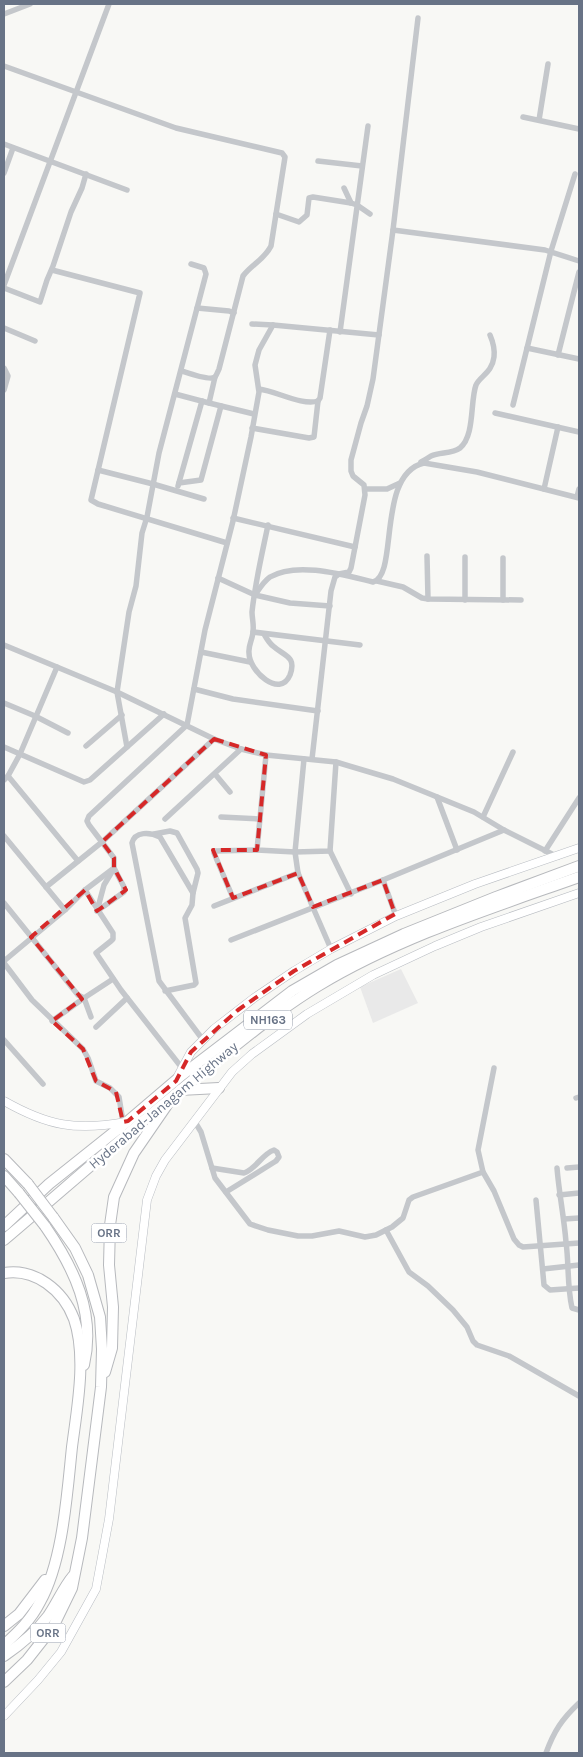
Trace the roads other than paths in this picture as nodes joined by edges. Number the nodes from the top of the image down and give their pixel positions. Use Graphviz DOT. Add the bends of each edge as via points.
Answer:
graph roads {
  1 [pos="30,4"];
  2 [pos="109,4"];
  3 [pos="4,14"];
  4 [pos="418,18"];
  5 [pos="548,64"];
  6 [pos="4,66"];
  7 [pos="76,92"];
  8 [pos="523,117"];
  9 [pos="539,120"];
  10 [pos="368,126"];
  11 [pos="579,129"];
  12 [pos="4,144"];
  13 [pos="13,148"];
  14 [pos="318,161"];
  15 [pos="51,163"];
  16 [pos="362,166"];
  17 [pos="4,173"];
  18 [pos="86,174"];
  19 [pos="575,174"];
  20 [pos="344,188"];
  21 [pos="127,190"];
  22 [pos="354,204"];
  23 [pos="276,214"];
  24 [pos="370,214"];
  25 [pos="393,230"];
  26 [pos="551,251"];
  27 [pos="579,261"];
  28 [pos="191,264"];
  29 [pos="52,270"];
  30 [pos="579,272"];
  31 [pos="4,286"];
  32 [pos="197,308"];
  33 [pos="234,313"];
  34 [pos="252,324"];
  35 [pos="273,325"];
  36 [pos="4,328"];
  37 [pos="330,330"];
  38 [pos="340,332"];
  39 [pos="378,335"];
  40 [pos="490,335"];
  41 [pos="35,341"];
  42 [pos="527,348"];
  43 [pos="558,355"];
  44 [pos="579,359"];
  45 [pos="4,368"];
  46 [pos="182,371"];
  47 [pos="215,377"];
  48 [pos="259,389"];
  49 [pos="4,390"];
  50 [pos="175,394"];
  51 [pos="202,401"];
  52 [pos="318,401"];
  53 [pos="208,403"];
  54 [pos="513,405"];
  55 [pos="221,406"];
  56 [pos="495,413"];
  57 [pos="254,414"];
  58 [pos="558,427"];
  59 [pos="252,428"];
  60 [pos="579,432"];
  61 [pos="417,465"];
  62 [pos="98,470"];
  63 [pos="178,483"];
  64 [pos="400,483"];
  65 [pos="153,484"];
  66 [pos="365,489"];
  67 [pos="544,489"];
  68 [pos="579,489"];
  69 [pos="176,491"];
  70 [pos="578,497"];
  71 [pos="204,499"];
  72 [pos="233,518"];
  73 [pos="146,520"];
  74 [pos="268,525"];
  75 [pos="227,543"];
  76 [pos="355,547"];
  77 [pos="427,556"];
  78 [pos="465,557"];
  79 [pos="504,558"];
  80 [pos="339,574"];
  81 [pos="218,578"];
  82 [pos="377,581"];
  83 [pos="255,595"];
  84 [pos="428,599"];
  85 [pos="465,600"];
  86 [pos="503,600"];
  87 [pos="521,600"];
  88 [pos="330,606"];
  89 [pos="253,632"];
  90 [pos="264,634"];
  91 [pos="326,640"];
  92 [pos="360,645"];
  93 [pos="4,646"];
  94 [pos="201,652"];
  95 [pos="250,662"];
  96 [pos="57,667"];
  97 [pos="194,690"];
  98 [pos="117,692"];
  99 [pos="4,703"];
  100 [pos="318,711"];
  101 [pos="164,714"];
  102 [pos="122,715"];
  103 [pos="35,716"];
  104 [pos="187,725"];
  105 [pos="68,733"];
  106 [pos="214,740"];
  107 [pos="86,746"];
  108 [pos="4,747"];
  109 [pos="127,747"];
  110 [pos="241,749"];
  111 [pos="513,752"];
  112 [pos="20,754"];
  113 [pos="266,755"];
  114 [pos="304,759"];
  115 [pos="312,759"];
  116 [pos="336,762"];
  117 [pos="215,774"];
  118 [pos="6,778"];
  119 [pos="230,792"];
  120 [pos="437,797"];
  121 [pos="579,798"];
  122 [pos="221,817"];
  123 [pos="483,817"];
  124 [pos="166,819"];
  125 [pos="260,819"];
  126 [pos="504,830"];
  127 [pos="154,834"];
  128 [pos="4,836"];
  129 [pos="102,842"];
  130 [pos="579,848"];
  131 [pos="257,850"];
  132 [pos="458,850"];
  133 [pos="330,851"];
  134 [pos="546,851"];
  135 [pos="295,852"];
  136 [pos="558,856"];
  137 [pos="78,861"];
  138 [pos="579,866"];
  139 [pos="114,868"];
  140 [pos="298,873"];
  141 [pos="579,877"];
  142 [pos="383,880"];
  143 [pos="46,887"];
  144 [pos="85,890"];
  145 [pos="192,893"];
  146 [pos="579,893"];
  147 [pos="351,894"];
  148 [pos="233,898"];
  149 [pos="4,904"];
  150 [pos="214,906"];
  151 [pos="313,907"];
  152 [pos="65,910"];
  153 [pos="97,911"];
  154 [pos="396,916"];
  155 [pos="31,937"];
  156 [pos="231,940"];
  157 [pos="331,950"];
  158 [pos="4,962"];
  159 [pos="113,978"];
  160 [pos="165,991"];
  161 [pos="84,998"];
  162 [pos="127,998"];
  163 [pos="91,1017"];
  164 [pos="52,1021"];
  165 [pos="96,1027"];
  166 [pos="4,1040"];
  167 [pos="204,1040"];
  168 [pos="182,1068"];
  169 [pos="494,1068"];
  170 [pos="43,1084"];
  171 [pos="177,1088"];
  172 [pos="219,1088"];
  173 [pos="4,1101"];
  174 [pos="126,1122"];
  175 [pos="195,1122"];
  176 [pos="4,1159"];
  177 [pos="579,1167"];
  178 [pos="212,1168"];
  179 [pos="557,1168"];
  180 [pos="567,1168"];
  181 [pos="483,1172"];
  182 [pos="4,1176"];
  183 [pos="226,1192"];
  184 [pos="579,1193"];
  185 [pos="559,1195"];
  186 [pos="536,1200"];
  187 [pos="579,1218"];
  188 [pos="564,1220"];
  189 [pos="5,1223"];
  190 [pos="386,1230"];
  191 [pos="4,1240"];
  192 [pos="579,1243"];
  193 [pos="567,1244"];
  194 [pos="540,1246"];
  195 [pos="579,1264"];
  196 [pos="567,1265"];
  197 [pos="542,1269"];
  198 [pos="4,1273"];
  199 [pos="568,1288"];
  200 [pos="579,1288"];
  201 [pos="579,1310"];
  202 [pos="79,1385"];
  203 [pos="100,1387"];
  204 [pos="579,1396"];
  205 [pos="54,1567"];
  206 [pos="75,1573"];
  207 [pos="4,1626"];
  208 [pos="4,1645"];
  209 [pos="4,1656"];
  210 [pos="4,1682"];
  211 [pos="579,1703"];
  212 [pos="4,1716"];
  213 [pos="546,1753"];
  1 -- 3 [label="street"];
  2 -- 7 [label="street"];
  4 -- 25 [label="street"];
  5 -- 9 [label="street"];
  6 -- 7 [label="street"];
  7 -- 15 [label="street"];
  7 -- 23 [label="street" via="176,128 282,153 286,157"];
  8 -- 9 [label="street"];
  9 -- 11 [label="street"];
  10 -- 16 [label="street"];
  12 -- 13 [label="street"];
  13 -- 15 [label="street"];
  13 -- 17 [label="street"];
  14 -- 16 [label="street"];
  15 -- 18 [label="street"];
  15 -- 31 [label="street"];
  16 -- 22 [label="street"];
  18 -- 21 [label="street"];
  18 -- 29 [label="street"];
  19 -- 26 [label="street"];
  20 -- 22 [label="street"];
  22 -- 23 [label="street" via="309,198 307,215 299,222"];
  22 -- 24 [label="street"];
  22 -- 38 [label="street"];
  23 -- 33 [label="street" via="272,246 243,276"];
  25 -- 26 [label="street"];
  25 -- 39 [label="street"];
  26 -- 27 [label="street"];
  26 -- 42 [label="street"];
  28 -- 32 [label="street" via="206,270"];
  29 -- 31 [label="street" via="40,302"];
  29 -- 62 [label="street" via="140,293"];
  30 -- 43 [label="street"];
  32 -- 33 [label="street"];
  32 -- 46 [label="street"];
  33 -- 47 [label="street"];
  34 -- 35 [label="street"];
  35 -- 37 [label="street"];
  35 -- 48 [label="street" via="258,350 254,365"];
  36 -- 41 [label="street"];
  37 -- 38 [label="street"];
  37 -- 52 [label="street"];
  38 -- 39 [label="street"];
  39 -- 66 [label="street" via="367,406 351,460 353,476"];
  40 -- 61 [label="street" via="494,344 493,363 476,384 467,441 460,448 432,456"];
  42 -- 43 [label="street"];
  42 -- 54 [label="street"];
  43 -- 44 [label="street"];
  45 -- 49 [label="street" via="8,376"];
  46 -- 47 [label="street" via="206,378"];
  46 -- 50 [label="street"];
  47 -- 53 [label="street"];
  48 -- 52 [label="street" via="303,401"];
  48 -- 57 [label="street"];
  50 -- 51 [label="street"];
  50 -- 65 [label="street"];
  51 -- 53 [label="street"];
  51 -- 63 [label="street"];
  52 -- 59 [label="street" via="314,437"];
  53 -- 55 [label="street"];
  55 -- 57 [label="street"];
  55 -- 63 [label="street" via="201,480"];
  56 -- 58 [label="street"];
  57 -- 59 [label="street"];
  58 -- 60 [label="street"];
  58 -- 67 [label="street"];
  59 -- 72 [label="street"];
  61 -- 64 [label="street"];
  61 -- 67 [label="street" via="424,463 477,472"];
  62 -- 65 [label="street"];
  62 -- 73 [label="street" via="91,500"];
  63 -- 69 [label="street"];
  64 -- 66 [label="street" via="387,489"];
  64 -- 82 [label="street" via="384,567"];
  65 -- 69 [label="street"];
  65 -- 73 [label="street"];
  66 -- 76 [label="street"];
  67 -- 70 [label="street"];
  68 -- 70 [label="street"];
  69 -- 71 [label="street"];
  72 -- 74 [label="street"];
  72 -- 75 [label="street"];
  73 -- 75 [label="street"];
  73 -- 98 [label="street"];
  74 -- 76 [label="street"];
  74 -- 83 [label="street"];
  75 -- 81 [label="street"];
  76 -- 80 [label="street" via="349,572"];
  77 -- 84 [label="street"];
  78 -- 85 [label="street"];
  79 -- 86 [label="street"];
  80 -- 82 [label="street"];
  80 -- 83 [label="street" via="296,570 281,572 268,578"];
  80 -- 88 [label="street" via="335,577"];
  81 -- 83 [label="street"];
  81 -- 94 [label="street"];
  82 -- 84 [label="street" via="403,587"];
  83 -- 88 [label="street" via="290,603"];
  83 -- 89 [label="street"];
  84 -- 85 [label="street"];
  85 -- 86 [label="street"];
  86 -- 87 [label="street"];
  88 -- 91 [label="street"];
  89 -- 90 [label="street"];
  89 -- 95 [label="street" via="249,645"];
  90 -- 91 [label="street"];
  90 -- 95 [label="street" via="274,648 289,656 292,663 289,677 272,684"];
  91 -- 92 [label="street"];
  91 -- 100 [label="street"];
  93 -- 96 [label="street"];
  94 -- 95 [label="street"];
  94 -- 97 [label="street"];
  96 -- 98 [label="street"];
  96 -- 103 [label="street"];
  97 -- 100 [label="street"];
  97 -- 104 [label="street"];
  98 -- 101 [label="street"];
  98 -- 102 [label="street"];
  99 -- 103 [label="street"];
  100 -- 115 [label="street"];
  101 -- 104 [label="street"];
  101 -- 109 [label="street"];
  102 -- 107 [label="street"];
  102 -- 109 [label="street"];
  103 -- 105 [label="street"];
  103 -- 112 [label="street"];
  104 -- 106 [label="street"];
  104 -- 129 [label="street" via="89,816 87,823"];
  106 -- 110 [label="street"];
  106 -- 129 [label="street"];
  108 -- 112 [label="street"];
  109 -- 112 [label="street" via="84,782"];
  110 -- 113 [label="street"];
  110 -- 117 [label="street"];
  111 -- 123 [label="street"];
  112 -- 118 [label="street"];
  113 -- 114 [label="street"];
  113 -- 125 [label="street"];
  114 -- 115 [label="street"];
  114 -- 135 [label="street"];
  115 -- 116 [label="street"];
  116 -- 120 [label="street" via="393,779"];
  116 -- 133 [label="street"];
  117 -- 119 [label="street"];
  117 -- 124 [label="street"];
  118 -- 137 [label="street"];
  120 -- 123 [label="street"];
  120 -- 132 [label="street"];
  121 -- 134 [label="street"];
  122 -- 125 [label="street"];
  123 -- 126 [label="street"];
  125 -- 131 [label="street"];
  126 -- 132 [label="street"];
  126 -- 134 [label="street"];
  127 -- 145 [label="street" via="160,837"];
  127 -- 145 [label="street" via="170,831 177,834 197,869"];
  127 -- 160 [label="street" via="138,835 132,843 159,981"];
  128 -- 143 [label="street"];
  129 -- 137 [label="street"];
  129 -- 139 [label="street" via="114,858"];
  130 -- 136 [label="street"];
  131 -- 135 [label="street"];
  131 -- 148 [label="street" via="215,851"];
  132 -- 142 [label="street"];
  133 -- 135 [label="street"];
  133 -- 147 [label="street"];
  134 -- 136 [label="street"];
  135 -- 140 [label="street"];
  136 -- 154 [label="street" via="475,884"];
  137 -- 143 [label="street"];
  138 -- 171 [label="highway, Hyderabad-Janagam Highway / NH163" via="412,931 337,965 292,991 238,1031"];
  139 -- 144 [label="street"];
  139 -- 153 [label="street" via="104,885"];
  139 -- 153 [label="street" via="124,892"];
  140 -- 148 [label="street"];
  140 -- 151 [label="street"];
  141 -- 171 [label="highway, Hyderabad-Janagam Highway / NH163" via="490,909 360,963 285,1008"];
  142 -- 147 [label="street"];
  142 -- 154 [label="street"];
  143 -- 152 [label="street"];
  144 -- 152 [label="street"];
  144 -- 153 [label="street"];
  145 -- 160 [label="street" via="192,905 185,918 196,983"];
  146 -- 172 [label="street" via="481,927 373,976 307,1014 252,1054"];
  147 -- 151 [label="street"];
  148 -- 150 [label="street"];
  149 -- 155 [label="street"];
  151 -- 156 [label="street"];
  151 -- 157 [label="street"];
  152 -- 155 [label="street"];
  153 -- 159 [label="street" via="113,936 111,942 96,953"];
  154 -- 157 [label="street"];
  155 -- 158 [label="street"];
  155 -- 161 [label="street"];
  157 -- 167 [label="street" via="254,998"];
  158 -- 164 [label="street"];
  159 -- 161 [label="street"];
  159 -- 162 [label="street"];
  160 -- 167 [label="street"];
  161 -- 163 [label="street"];
  161 -- 164 [label="street"];
  162 -- 165 [label="street"];
  162 -- 168 [label="street"];
  164 -- 174 [label="street" via="83,1050 96,1081 116,1092"];
  166 -- 170 [label="street"];
  167 -- 168 [label="street" via="191,1052"];
  168 -- 171 [label="street"];
  169 -- 181 [label="street" via="478,1150"];
  171 -- 172 [label="highway"];
  171 -- 174 [label="highway, Hyderabad-Janagam Highway / NH163"];
  171 -- 191 [label="highway, Hyderabad-Janagam Highway / NH163"];
  171 -- 203 [label="highway, ORR" via="134,1153 114,1197 109,1257 112,1348"];
  172 -- 175 [label="street"];
  173 -- 174 [label="street" via="54,1124 78,1128"];
  174 -- 189 [label="highway, Hyderabad-Janagam Highway / NH163"];
  175 -- 178 [label="street"];
  175 -- 212 [label="street" via="165,1160 147,1200 109,1519 96,1589 61,1652"];
  176 -- 203 [label="highway, ORR, bridge" via="53,1217 75,1248 88,1275 100,1317"];
  177 -- 180 [label="street"];
  178 -- 183 [label="street"];
  178 -- 183 [label="street" via="244,1173 268,1152 277,1152 279,1157 276,1160"];
  179 -- 185 [label="street"];
  181 -- 190 [label="street" via="413,1197 403,1218"];
  181 -- 194 [label="street" via="517,1244"];
  182 -- 202 [label="highway, ORR, bridge" via="45,1226 64,1254 78,1284 86,1316 88,1344"];
  183 -- 190 [label="street" via="250,1224 268,1230 298,1236 339,1231 365,1237"];
  184 -- 185 [label="street"];
  185 -- 188 [label="street"];
  186 -- 194 [label="street"];
  187 -- 188 [label="street"];
  188 -- 193 [label="street"];
  190 -- 204 [label="street" via="409,1272 453,1310 477,1345 509,1356"];
  192 -- 193 [label="street"];
  193 -- 194 [label="street"];
  193 -- 196 [label="street"];
  194 -- 197 [label="street"];
  195 -- 196 [label="street"];
  196 -- 197 [label="street"];
  196 -- 199 [label="street"];
  197 -- 199 [label="street" via="546,1289"];
  198 -- 202 [label="highway, ORR" via="26,1274 41,1280 54,1287 63,1298 74,1319 80,1347"];
  199 -- 200 [label="street"];
  199 -- 201 [label="street" via="572,1308"];
  202 -- 205 [label="highway, ORR"];
  203 -- 206 [label="highway, ORR" via="86,1511"];
  205 -- 207 [label="highway, ORR" via="19,1614"];
  205 -- 208 [label="highway, ORR" via="41,1602 25,1626"];
  206 -- 209 [label="highway, ORR" via="48,1616"];
  206 -- 210 [label="highway, ORR" via="72,1588 53,1627 27,1660"];
  211 -- 213 [label="street" via="564,1717"];
}
